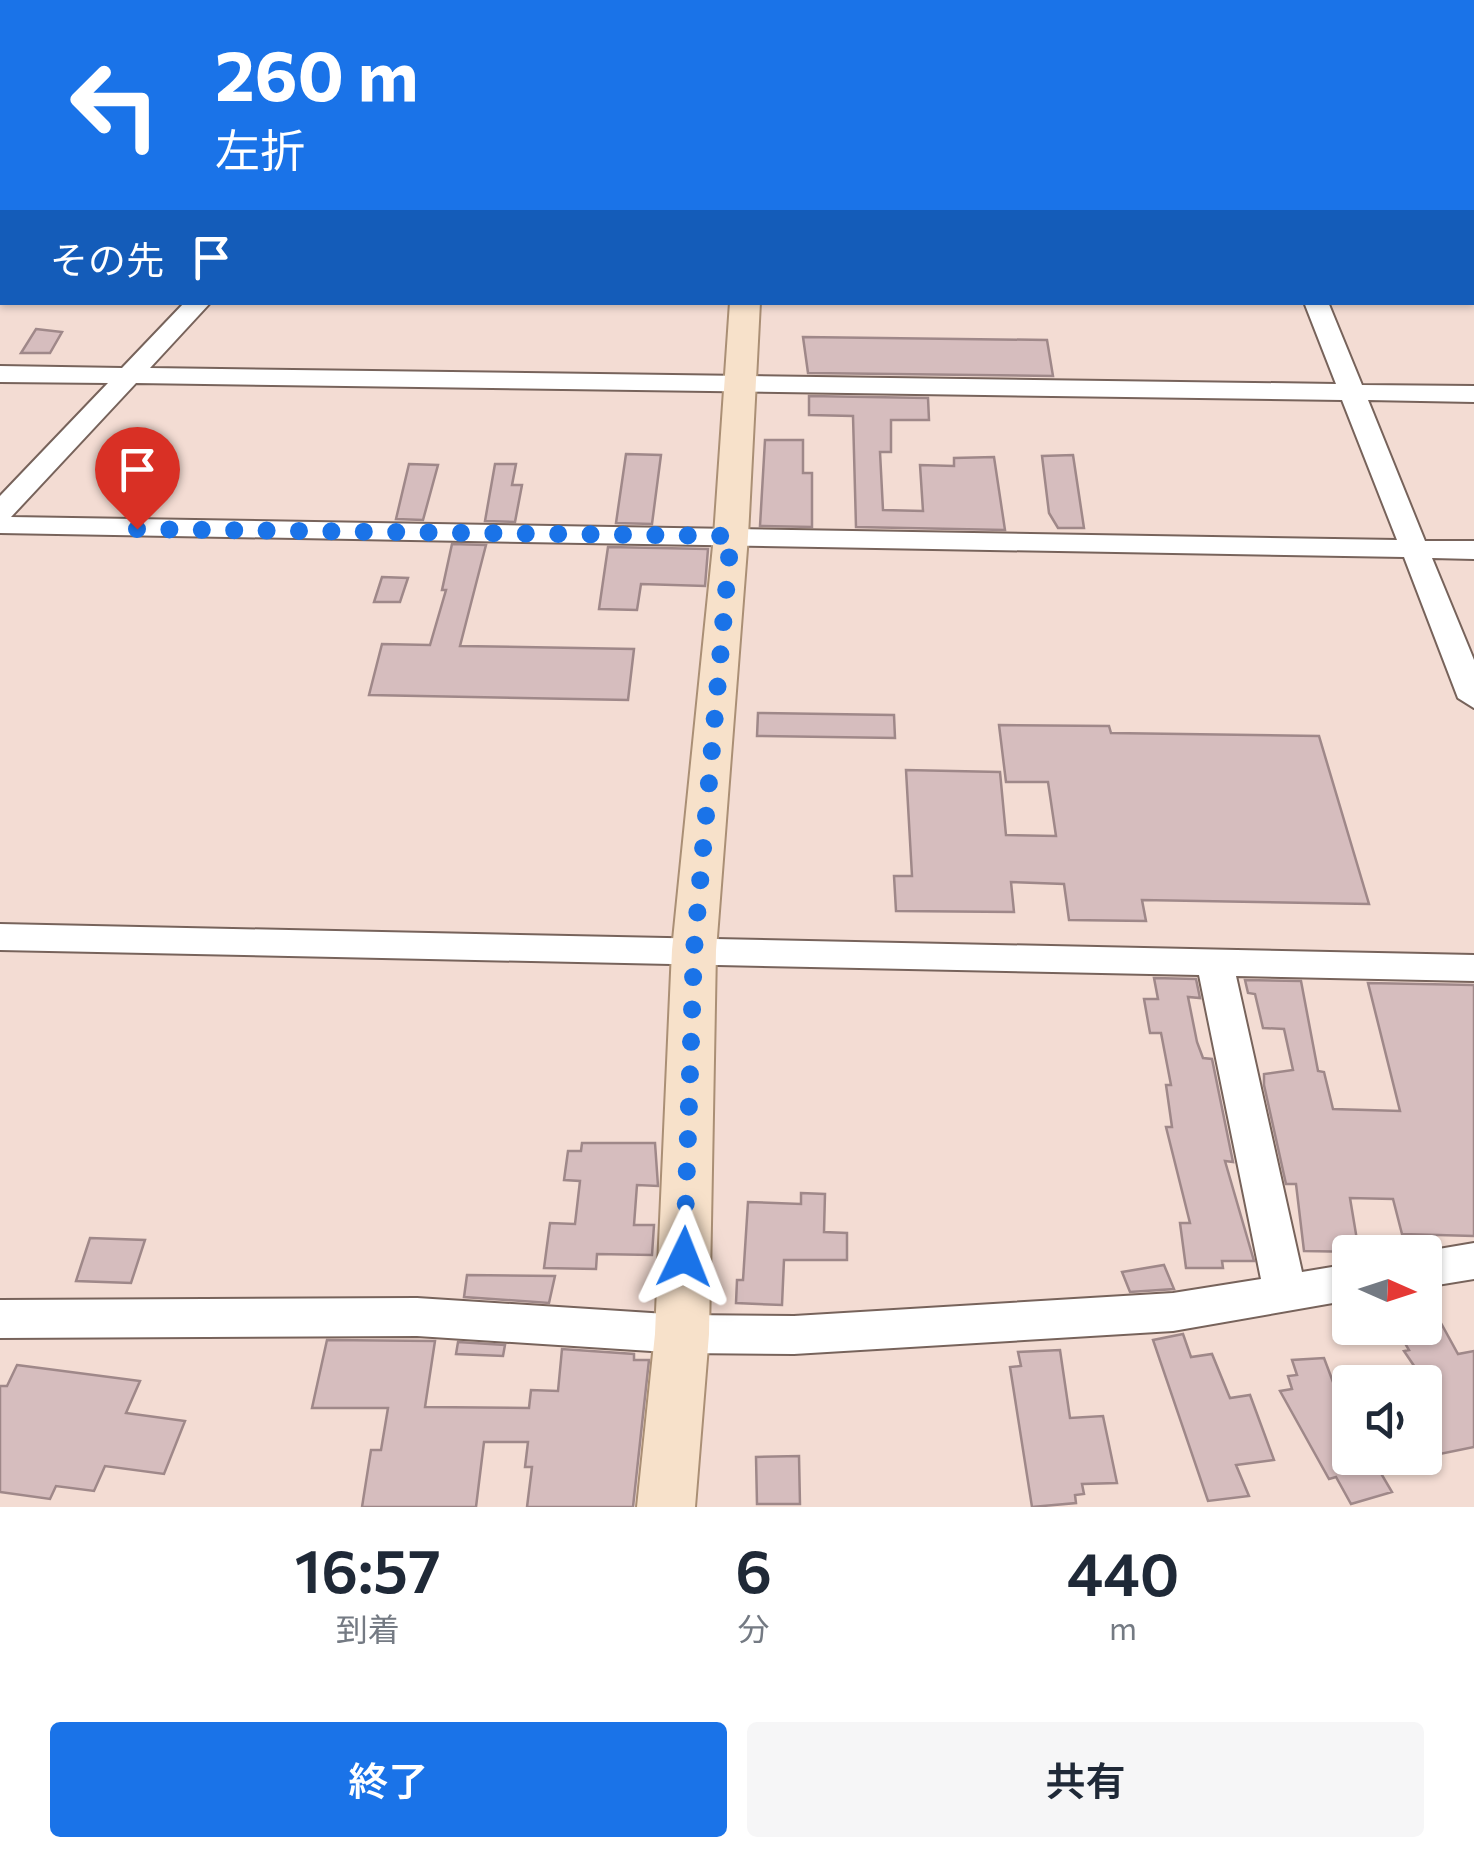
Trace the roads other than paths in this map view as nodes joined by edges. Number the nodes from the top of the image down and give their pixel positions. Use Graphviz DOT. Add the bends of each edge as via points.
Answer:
graph roads {
  1 [pos="176,305"];
  2 [pos="196,305"];
  3 [pos="744,305"];
  4 [pos="1317,305"];
  5 [pos="0,374"];
  6 [pos="118,375"];
  7 [pos="740,384"];
  8 [pos="1352,391"];
  9 [pos="1474,394"];
  10 [pos="0,489"];
  11 [pos="0,512"];
  12 [pos="0,525"];
  13 [pos="731,536"];
  14 [pos="1416,549"];
  15 [pos="1474,550"];
  16 [pos="1474,698"];
  17 [pos="0,938"];
  18 [pos="694,950"];
  19 [pos="1216,962"];
  20 [pos="1474,968"];
  21 [pos="1474,1261"];
  22 [pos="1442,1266"];
  23 [pos="1332,1285"];
  24 [pos="1285,1293"];
  25 [pos="0,1319"];
  26 [pos="682,1334"];
  27 [pos="666,1507"];
  1 -- 6 [label="street"];
  2 -- 6 [label="street"];
  3 -- 7 [label="main road"];
  4 -- 8 [label="street"];
  5 -- 6 [label="street"];
  6 -- 7 [label="street"];
  6 -- 10 [label="street"];
  6 -- 11 [label="street"];
  7 -- 8 [label="street"];
  7 -- 13 [label="main road"];
  8 -- 9 [label="street"];
  8 -- 14 [label="street"];
  12 -- 13 [label="street"];
  13 -- 14 [label="street"];
  13 -- 18 [label="main road"];
  14 -- 15 [label="street"];
  14 -- 16 [label="street"];
  17 -- 18 [label="street"];
  18 -- 19 [label="street"];
  18 -- 26 [label="main road"];
  19 -- 20 [label="street"];
  19 -- 24 [label="street"];
  21 -- 22 [label="street"];
  23 -- 24 [label="street"];
  24 -- 26 [label="street" via="1173,1312 794,1334"];
  25 -- 26 [label="street" via="417,1317"];
  26 -- 27 [label="main road"];
}
